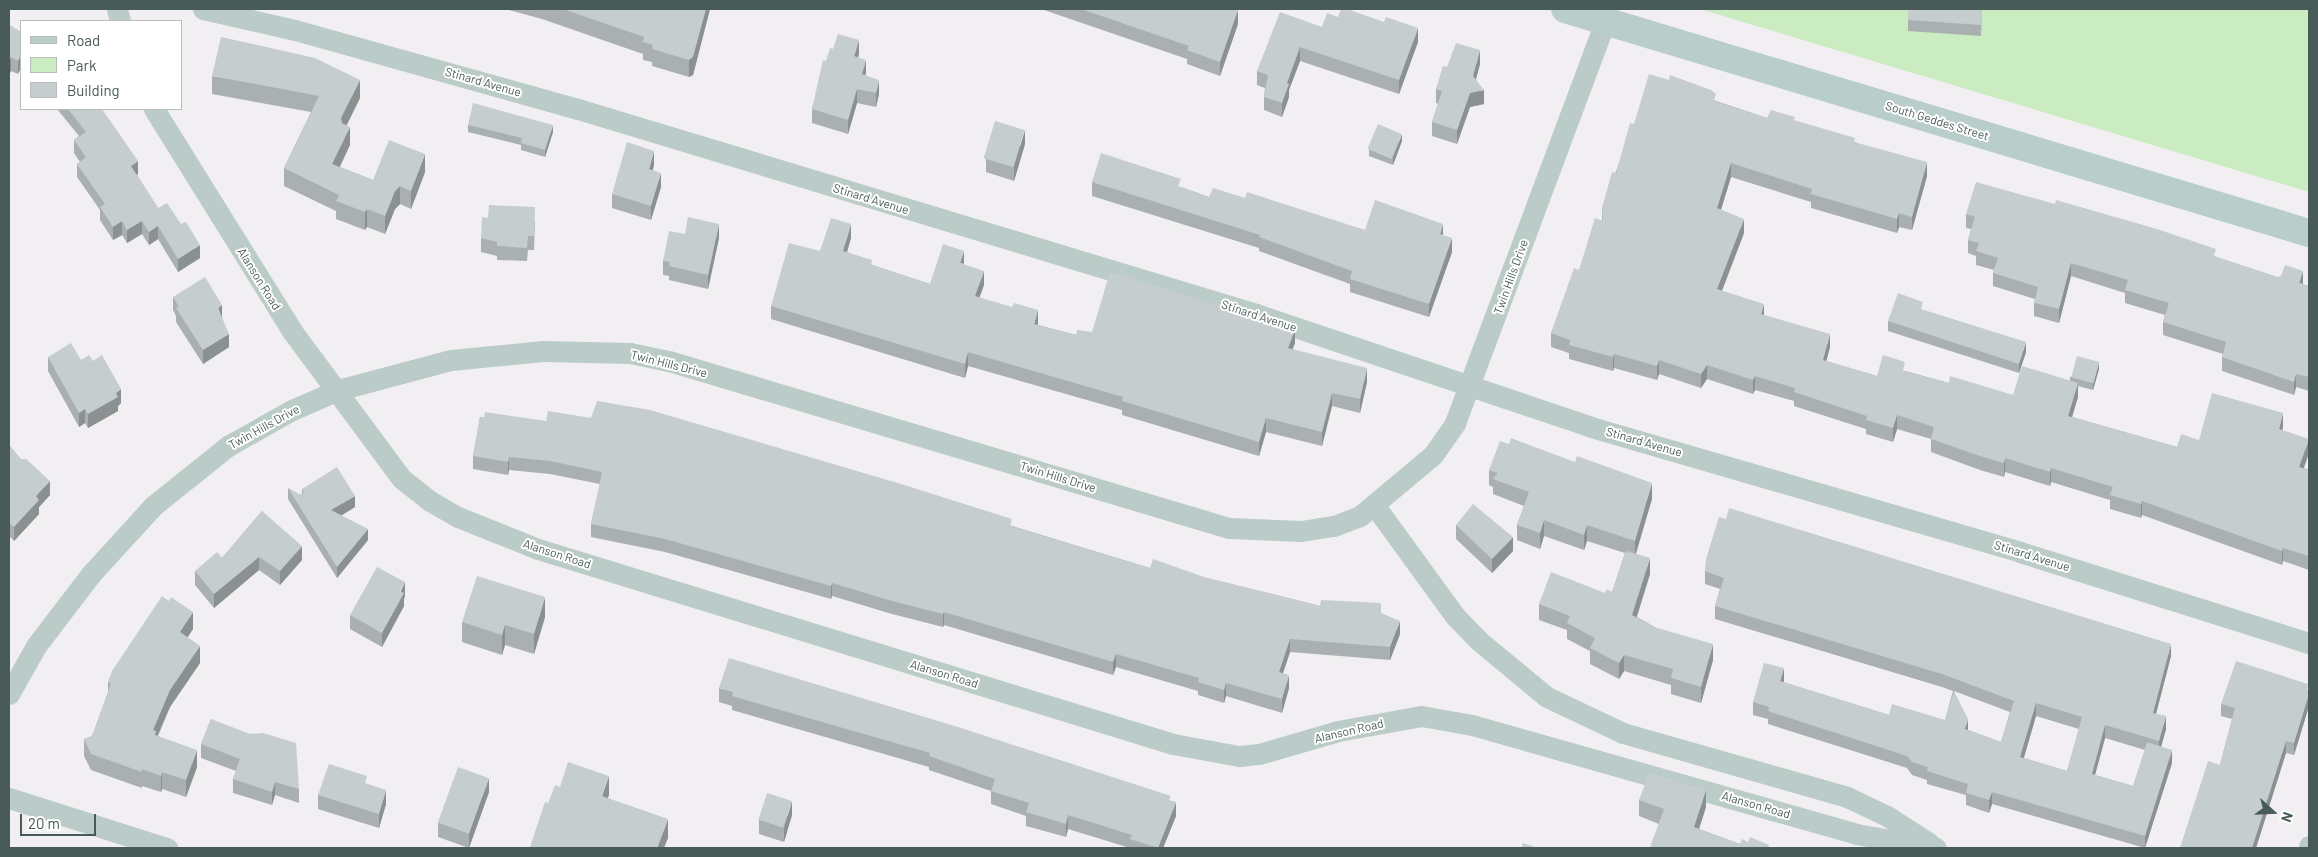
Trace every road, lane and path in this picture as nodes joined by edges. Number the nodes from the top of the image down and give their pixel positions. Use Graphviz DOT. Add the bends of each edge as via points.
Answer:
graph roads {
  1 [pos="203,9"];
  2 [pos="1565,9"];
  3 [pos="1606,21"];
  4 [pos="155,110"];
  5 [pos="2309,233"];
  6 [pos="1471,386"];
  7 [pos="338,390"];
  8 [pos="1375,506"];
  9 [pos="2309,643"];
  10 [pos="9,694"];
  11 [pos="9,798"];
  12 [pos="167,848"];
  13 [pos="1937,848"];
  1 -- 6 [label="street, Stinard Avenue" via="295,30 578,109 1256,314"];
  2 -- 3 [label="main road, South Geddes Street"];
  3 -- 5 [label="main road, South Geddes Street"];
  3 -- 6 [label="street, Twin Hills Drive"];
  4 -- 7 [label="street, Alanson Road" via="292,331"];
  6 -- 8 [label="street, Twin Hills Drive" via="1455,423 1433,455"];
  6 -- 9 [label="street, Stinard Avenue" via="1591,427 2020,552"];
  7 -- 8 [label="street, Twin Hills Drive" via="451,360 543,351 630,353 669,361 1229,528 1301,531 1334,526"];
  7 -- 10 [label="street, Twin Hills Drive" via="292,410 228,446 153,506 91,574 36,646"];
  7 -- 13 [label="street, Alanson Road" via="402,479 458,517 538,549 1173,744 1239,756 1259,754 1338,731 1422,716 1472,724 1856,834"];
  8 -- 13 [label="street, Alanson Road" via="1455,616 1547,697 1623,733 1848,797"];
  11 -- 12 [label="street"];
}
